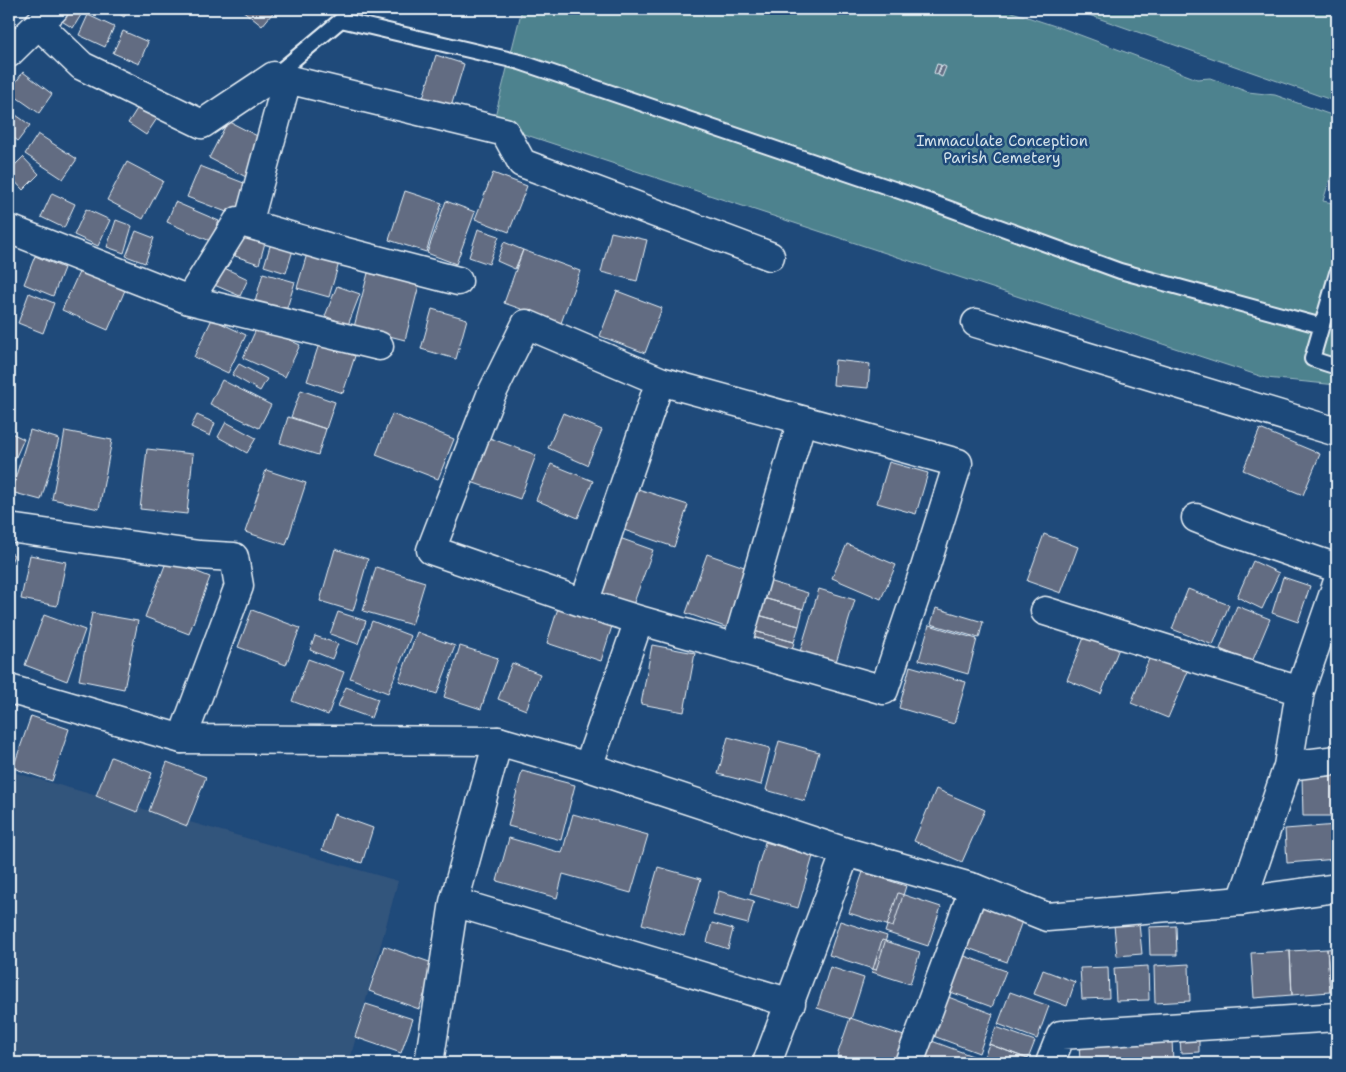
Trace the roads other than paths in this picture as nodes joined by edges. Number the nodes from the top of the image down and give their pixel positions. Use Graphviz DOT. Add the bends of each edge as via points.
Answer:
graph roads {
  1 [pos="47,17"];
  2 [pos="9,52"];
  3 [pos="280,78"];
  4 [pos="248,224"];
  5 [pos="9,229"];
  6 [pos="770,256"];
  7 [pos="1337,273"];
  8 [pos="458,281"];
  9 [pos="189,300"];
  10 [pos="976,323"];
  11 [pos="1322,326"];
  12 [pos="379,346"];
  13 [pos="1337,367"];
  14 [pos="660,381"];
  15 [pos="802,420"];
  16 [pos="1337,432"];
  17 [pos="1196,518"];
  18 [pos="9,528"];
  19 [pos="1337,568"];
  20 [pos="1337,584"];
  21 [pos="584,603"];
  22 [pos="1045,611"];
  23 [pos="639,620"];
  24 [pos="736,648"];
  25 [pos="9,689"];
  26 [pos="1300,691"];
  27 [pos="182,739"];
  28 [pos="498,741"];
  29 [pos="1337,760"];
  30 [pos="1288,766"];
  31 [pos="588,767"];
  32 [pos="846,852"];
  33 [pos="974,888"];
  34 [pos="1337,888"];
  35 [pos="1242,901"];
  36 [pos="454,902"];
  37 [pos="791,1002"];
  38 [pos="1337,1017"];
  39 [pos="429,1063"];
  40 [pos="767,1063"];
  41 [pos="909,1063"];
  42 [pos="1050,1063"];
  1 -- 2 [label="street"];
  1 -- 3 [label="street" via="82,66 202,124"];
  3 -- 4 [label="street"];
  3 -- 6 [label="street" via="505,132 522,163"];
  3 -- 11 [label="lane" via="341,20 510,60 920,198 1120,271"];
  4 -- 8 [label="street"];
  4 -- 9 [label="street" via="238,221"];
  5 -- 9 [label="street"];
  7 -- 11 [label="lane"];
  9 -- 12 [label="street"];
  10 -- 16 [label="street"];
  11 -- 13 [label="lane" via="1312,359"];
  14 -- 15 [label="street"];
  14 -- 21 [label="street"];
  14 -- 21 [label="street" via="526,324 491,395 430,550"];
  15 -- 24 [label="street"];
  15 -- 24 [label="street" via="958,463 884,690"];
  17 -- 19 [label="street"];
  18 -- 27 [label="street" via="190,554 234,557 239,586"];
  20 -- 26 [label="street"];
  21 -- 23 [label="street"];
  22 -- 26 [label="street"];
  23 -- 24 [label="street"];
  23 -- 31 [label="street"];
  25 -- 27 [label="street"];
  26 -- 30 [label="street"];
  27 -- 28 [label="street"];
  28 -- 31 [label="street"];
  28 -- 36 [label="street"];
  29 -- 30 [label="street"];
  30 -- 35 [label="street"];
  31 -- 32 [label="street"];
  32 -- 33 [label="street"];
  32 -- 37 [label="street"];
  33 -- 35 [label="street" via="1047,917"];
  33 -- 41 [label="street"];
  34 -- 35 [label="street"];
  36 -- 37 [label="street"];
  36 -- 39 [label="street"];
  37 -- 40 [label="street"];
  38 -- 42 [label="street" via="1061,1035"];
}
